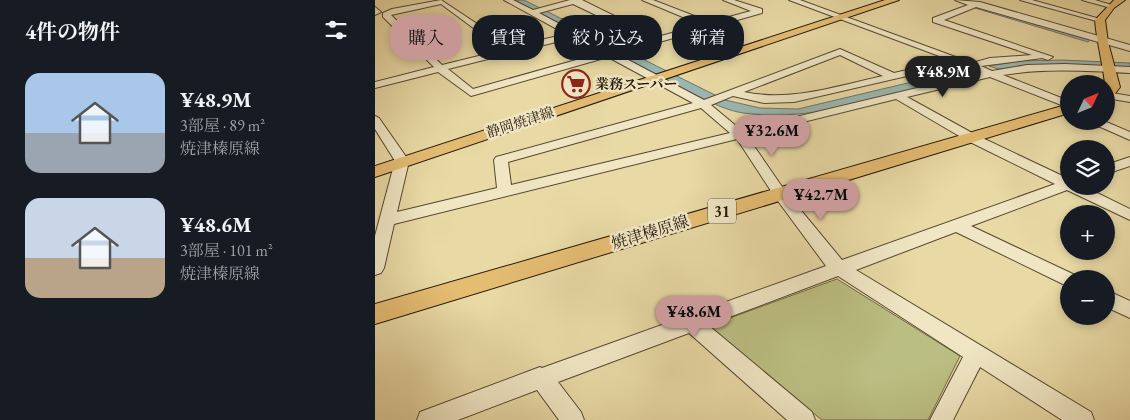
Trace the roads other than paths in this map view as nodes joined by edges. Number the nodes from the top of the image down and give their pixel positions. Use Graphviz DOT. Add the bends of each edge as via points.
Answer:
graph roads {
  1 [pos="508,0"];
  2 [pos="647,0"];
  3 [pos="727,0"];
  4 [pos="750,0"];
  5 [pos="793,0"];
  6 [pos="894,0"];
  7 [pos="959,0"];
  8 [pos="987,0"];
  9 [pos="1024,0"];
  10 [pos="1086,0"];
  11 [pos="576,1"];
  12 [pos="1116,3"];
  13 [pos="739,4"];
  14 [pos="971,6"];
  15 [pos="533,12"];
  16 [pos="604,15"];
  17 [pos="685,15"];
  18 [pos="744,15"];
  19 [pos="841,17"];
  20 [pos="1101,20"];
  21 [pos="472,23"];
  22 [pos="554,24"];
  23 [pos="1130,48"];
  24 [pos="1106,55"];
  25 [pos="1048,57"];
  26 [pos="474,60"];
  27 [pos="585,60"];
  28 [pos="625,60"];
  29 [pos="959,61"];
  30 [pos="970,66"];
  31 [pos="441,68"];
  32 [pos="1130,70"];
  33 [pos="989,75"];
  34 [pos="1110,75"];
  35 [pos="660,76"];
  36 [pos="894,76"];
  37 [pos="375,85"];
  38 [pos="732,93"];
  39 [pos="898,96"];
  40 [pos="1115,96"];
  41 [pos="1130,99"];
  42 [pos="705,103"];
  43 [pos="1060,105"];
  44 [pos="1060,110"];
  45 [pos="375,120"];
  46 [pos="1115,123"];
  47 [pos="1130,129"];
  48 [pos="1115,130"];
  49 [pos="741,136"];
  50 [pos="1130,136"];
  51 [pos="970,137"];
  52 [pos="402,161"];
  53 [pos="1130,161"];
  54 [pos="1115,167"];
  55 [pos="375,172"];
  56 [pos="1060,181"];
  57 [pos="1060,187"];
  58 [pos="505,192"];
  59 [pos="780,194"];
  60 [pos="1089,195"];
  61 [pos="1130,215"];
  62 [pos="387,220"];
  63 [pos="955,225"];
  64 [pos="375,268"];
  65 [pos="837,268"];
  66 [pos="1060,276"];
  67 [pos="1115,302"];
  68 [pos="1130,310"];
  69 [pos="375,314"];
  70 [pos="690,322"];
  71 [pos="976,353"];
  72 [pos="540,378"];
  73 [pos="427,420"];
  74 [pos="573,420"];
  75 [pos="804,420"];
  76 [pos="941,420"];
  77 [pos="1083,420"];
  1 -- 15 [label="street"];
  2 -- 17 [label="street"];
  3 -- 13 [label="street"];
  4 -- 13 [label="street"];
  5 -- 19 [label="street"];
  6 -- 19 [label="main road, 静岡焼津線"];
  7 -- 14 [label="street"];
  8 -- 14 [label="street"];
  9 -- 20 [label="street"];
  10 -- 12 [label="street"];
  11 -- 15 [label="street"];
  11 -- 16 [label="street"];
  12 -- 20 [label="main road"];
  13 -- 18 [label="street" via="759,11"];
  14 -- 24 [label="street"];
  14 -- 25 [label="street" via="936,20"];
  15 -- 22 [label="street"];
  19 -- 29 [label="street"];
  19 -- 35 [label="main road, 静岡焼津線"];
  20 -- 24 [label="main road"];
  21 -- 31 [label="street" via="442,2 386,15"];
  23 -- 24 [label="street"];
  24 -- 25 [label="street"];
  24 -- 32 [label="street"];
  24 -- 33 [label="street"];
  24 -- 34 [label="main road"];
  25 -- 30 [label="street" via="997,60"];
  26 -- 31 [label="street"];
  27 -- 31 [label="street" via="471,93"];
  28 -- 35 [label="street"];
  29 -- 30 [label="street"];
  29 -- 36 [label="street"];
  30 -- 33 [label="street"];
  31 -- 37 [label="street"];
  33 -- 39 [label="street"];
  33 -- 43 [label="street"];
  35 -- 42 [label="street"];
  35 -- 52 [label="main road, 静岡焼津線"];
  36 -- 38 [label="street" via="794,99 764,100"];
  36 -- 38 [label="street" via="840,52"];
  38 -- 42 [label="street"];
  39 -- 49 [label="street"];
  39 -- 51 [label="street"];
  40 -- 41 [label="street"];
  42 -- 49 [label="street"];
  42 -- 58 [label="street" via="501,160"];
  44 -- 51 [label="main road, 焼津榛原線 / 31"];
  45 -- 52 [label="street"];
  46 -- 47 [label="street"];
  48 -- 50 [label="street"];
  49 -- 58 [label="street"];
  49 -- 59 [label="street"];
  51 -- 56 [label="street"];
  51 -- 59 [label="main road, 焼津榛原線 / 31"];
  52 -- 55 [label="main road, 静岡焼津線"];
  52 -- 62 [label="street"];
  53 -- 54 [label="street"];
  57 -- 63 [label="street"];
  58 -- 62 [label="street"];
  59 -- 65 [label="street"];
  59 -- 69 [label="main road, 焼津榛原線 / 31"];
  60 -- 61 [label="street"];
  62 -- 64 [label="street"];
  63 -- 65 [label="street"];
  63 -- 66 [label="street"];
  65 -- 70 [label="street"];
  65 -- 71 [label="street"];
  67 -- 68 [label="street"];
  70 -- 72 [label="street"];
  70 -- 75 [label="street"];
  71 -- 76 [label="street"];
  71 -- 77 [label="street"];
  72 -- 73 [label="street"];
  72 -- 74 [label="street"];
}
